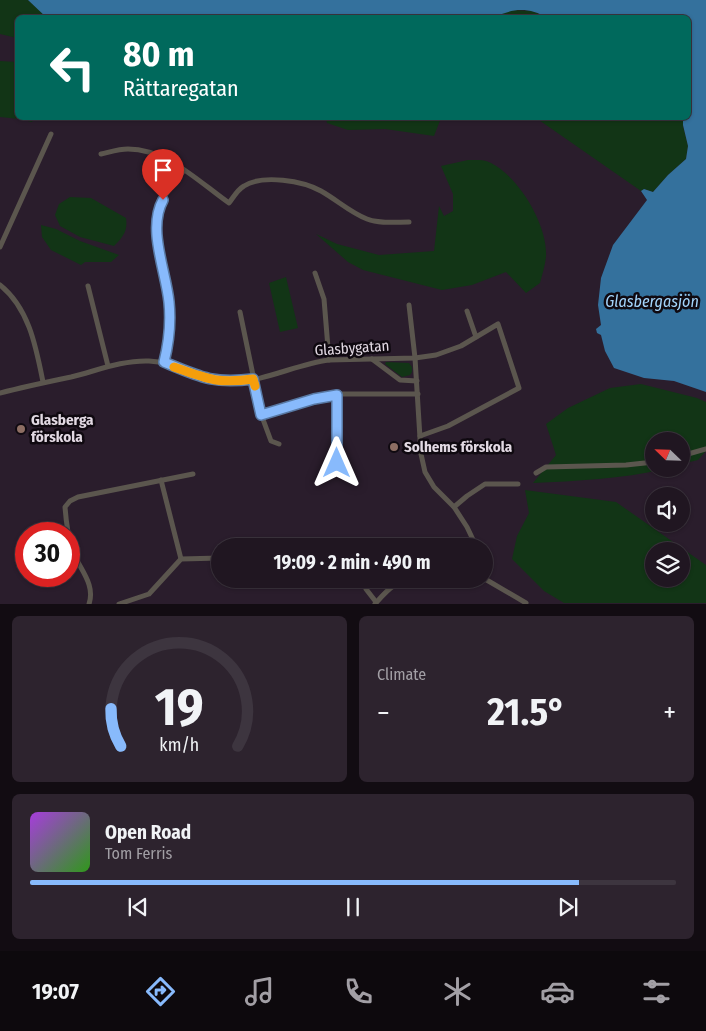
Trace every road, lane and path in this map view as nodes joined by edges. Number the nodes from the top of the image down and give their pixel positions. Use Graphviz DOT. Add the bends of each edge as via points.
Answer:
graph roads {
  1 [pos="52,134"];
  2 [pos="101,154"];
  3 [pos="184,170"];
  4 [pos="409,222"];
  5 [pos="0,247"];
  6 [pos="315,273"];
  7 [pos="0,284"];
  8 [pos="88,286"];
  9 [pos="410,305"];
  10 [pos="467,311"];
  11 [pos="240,312"];
  12 [pos="476,337"];
  13 [pos="372,358"];
  14 [pos="415,358"];
  15 [pos="329,360"];
  16 [pos="164,362"];
  17 [pos="108,366"];
  18 [pos="253,379"];
  19 [pos="417,380"];
  20 [pos="43,382"];
  21 [pos="0,392"];
  22 [pos="418,394"];
  23 [pos="337,395"];
  24 [pos="261,415"];
  25 [pos="420,436"];
  26 [pos="279,444"];
  27 [pos="706,449"];
  28 [pos="690,453"];
  29 [pos="645,463"];
  30 [pos="348,468"];
  31 [pos="536,473"];
  32 [pos="192,474"];
  33 [pos="161,480"];
  34 [pos="518,484"];
  35 [pos="454,508"];
  36 [pos="472,538"];
  37 [pos="211,558"];
  38 [pos="181,559"];
  39 [pos="493,584"];
  40 [pos="366,588"];
  41 [pos="390,588"];
  42 [pos="376,603"];
  43 [pos="526,603"];
  44 [pos="89,604"];
  45 [pos="119,604"];
  1 -- 5 [label="street"];
  2 -- 3 [label="street" via="141,151"];
  3 -- 4 [label="street" via="229,204 242,187 249,184 286,181 317,189 370,220"];
  3 -- 16 [label="street" via="159,208 156,223 170,316"];
  6 -- 15 [label="street" via="324,299"];
  7 -- 20 [label="street" via="23,311 37,350"];
  8 -- 17 [label="street"];
  9 -- 14 [label="street"];
  10 -- 12 [label="street"];
  11 -- 18 [label="street"];
  12 -- 14 [label="street, Glasbygatan" via="444,353"];
  12 -- 25 [label="street, Glasbygatan" via="498,324 519,388 448,426"];
  13 -- 14 [label="street, Glasbygatan"];
  13 -- 15 [label="street, Glasbygatan"];
  13 -- 19 [label="street" via="400,380"];
  14 -- 19 [label="street"];
  15 -- 18 [label="street, Glasbygatan"];
  16 -- 17 [label="street, Glasbygatan"];
  16 -- 18 [label="street, Glasbygatan" via="204,378 232,382"];
  17 -- 20 [label="street, Glasbygatan"];
  18 -- 24 [label="street"];
  19 -- 22 [label="street"];
  20 -- 21 [label="street, Glasbygatan"];
  22 -- 23 [label="street"];
  22 -- 25 [label="street"];
  23 -- 24 [label="street"];
  23 -- 30 [label="street" via="337,463"];
  24 -- 26 [label="street" via="271,441"];
  25 -- 35 [label="street" via="427,476"];
  27 -- 28 [label="street"];
  29 -- 31 [label="street" via="546,467"];
  32 -- 33 [label="street"];
  33 -- 38 [label="street"];
  33 -- 44 [label="street" via="78,497 65,507 72,550 92,596"];
  34 -- 35 [label="street" via="486,484"];
  35 -- 36 [label="street"];
  37 -- 38 [label="street"];
  38 -- 45 [label="street" via="149,594"];
  39 -- 43 [label="street"];
  40 -- 42 [label="street"];
  41 -- 42 [label="street"];
}
